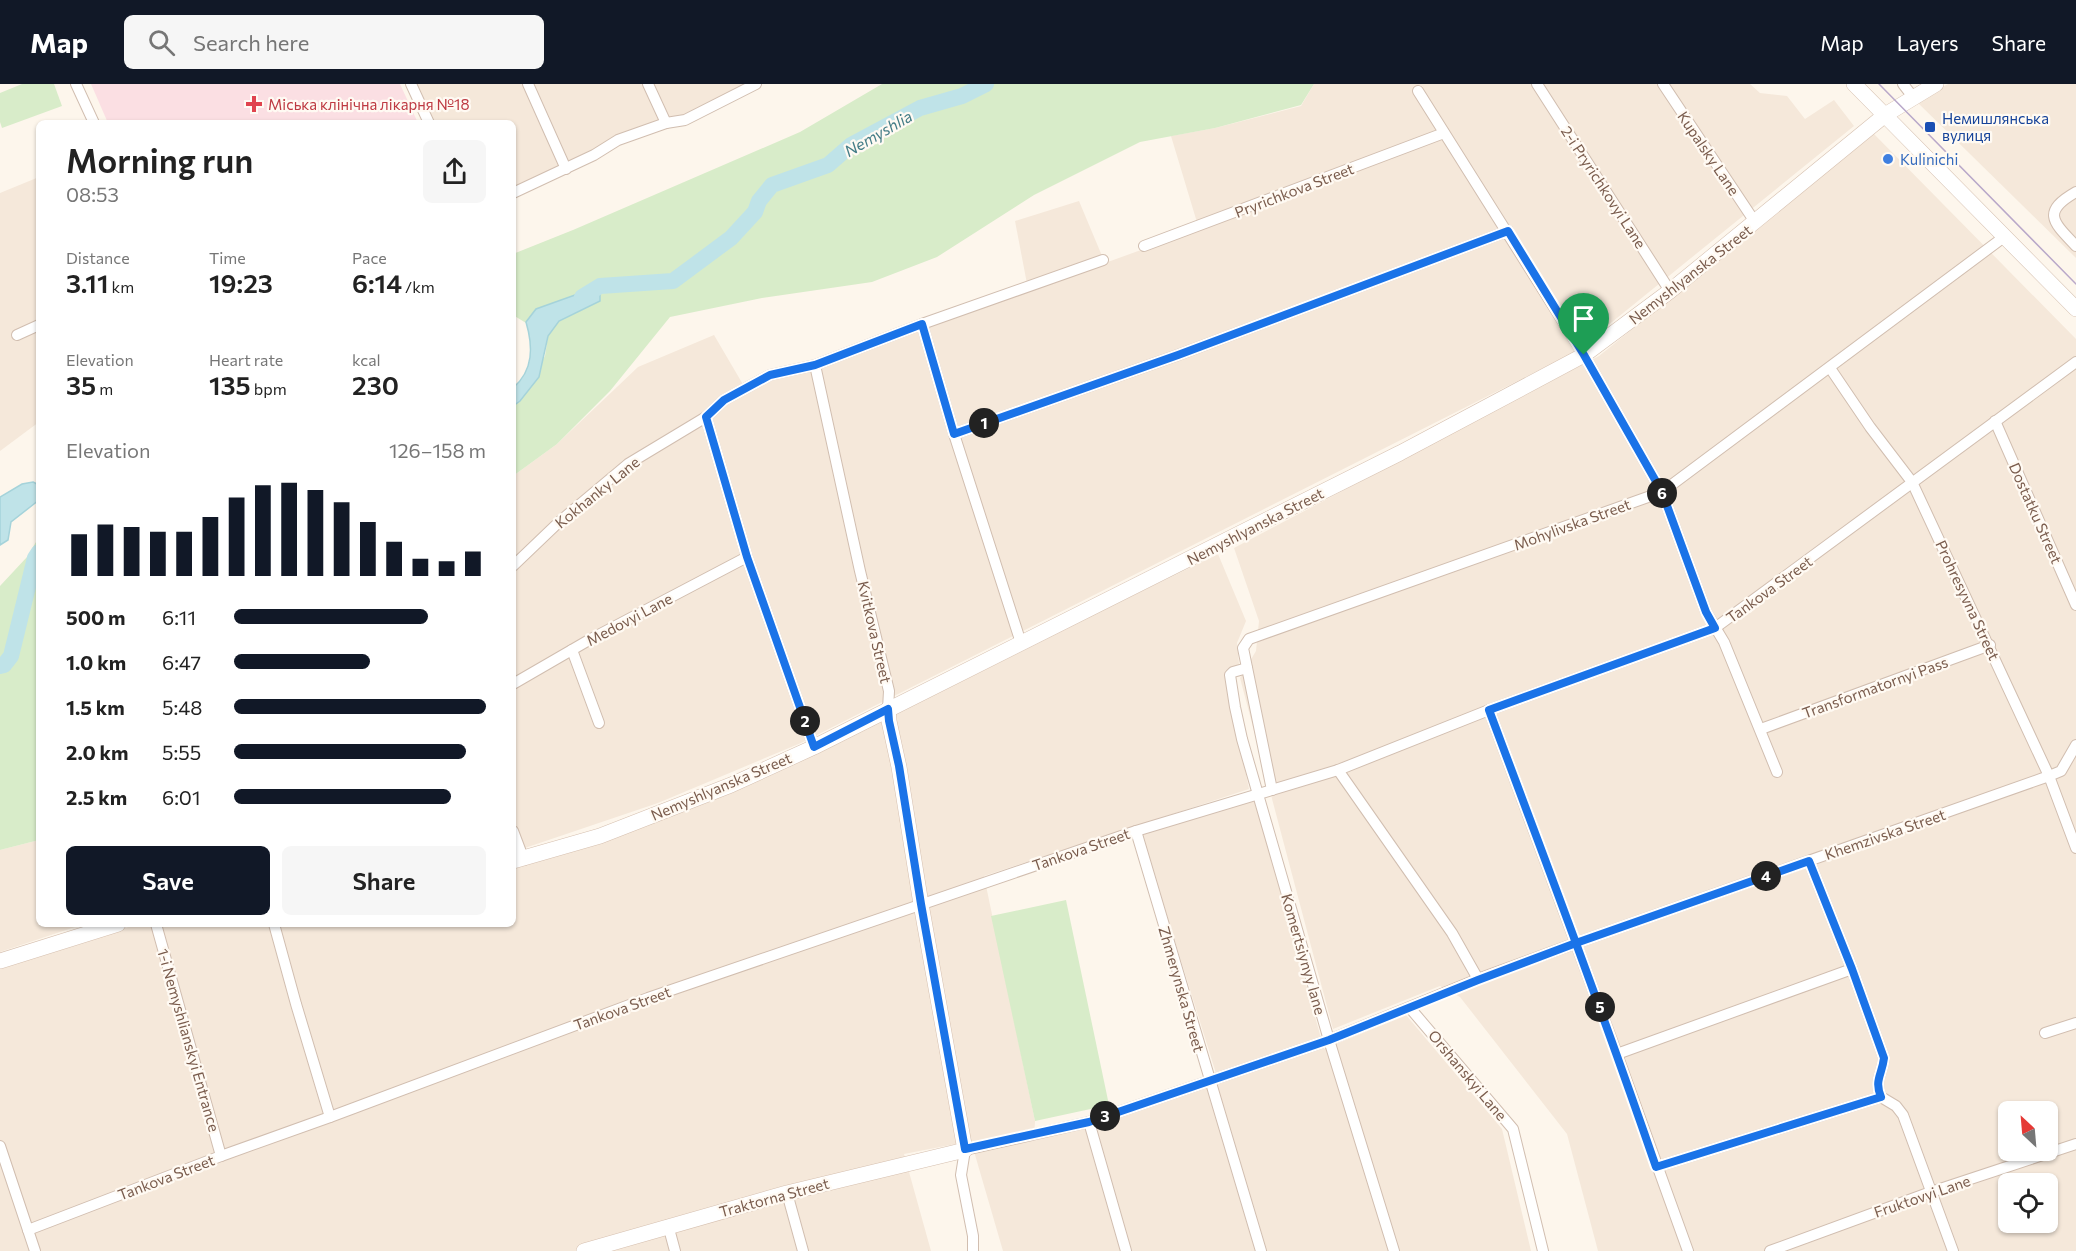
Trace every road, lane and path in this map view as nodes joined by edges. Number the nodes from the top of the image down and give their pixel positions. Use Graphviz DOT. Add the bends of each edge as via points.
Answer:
graph roads {
  1 [pos="76,84"];
  2 [pos="411,84"];
  3 [pos="528,84"];
  4 [pos="648,84"];
  5 [pos="756,84"];
  6 [pos="1537,84"];
  7 [pos="1663,84"];
  8 [pos="1854,84"];
  9 [pos="1903,84"];
  10 [pos="1936,84"];
  11 [pos="1418,91"];
  12 [pos="1913,97"];
  13 [pos="1885,115"];
  14 [pos="93,120"];
  15 [pos="428,120"];
  16 [pos="666,123"];
  17 [pos="1444,134"];
  18 [pos="566,169"];
  19 [pos="516,192"];
  20 [pos="2076,192"];
  21 [pos="1755,222"];
  22 [pos="1508,231"];
  23 [pos="2004,237"];
  24 [pos="1144,246"];
  25 [pos="2076,246"];
  26 [pos="1103,260"];
  27 [pos="1670,291"];
  28 [pos="2076,309"];
  29 [pos="922,324"];
  30 [pos="36,326"];
  31 [pos="17,335"];
  32 [pos="1584,355"];
  33 [pos="2076,362"];
  34 [pos="815,365"];
  35 [pos="1830,368"];
  36 [pos="706,417"];
  37 [pos="1995,422"];
  38 [pos="954,434"];
  39 [pos="1912,482"];
  40 [pos="1662,492"];
  41 [pos="747,557"];
  42 [pos="516,563"];
  43 [pos="2076,605"];
  44 [pos="1715,628"];
  45 [pos="1021,643"];
  46 [pos="1990,645"];
  47 [pos="572,650"];
  48 [pos="1246,668"];
  49 [pos="516,682"];
  50 [pos="888,709"];
  51 [pos="1489,710"];
  52 [pos="598,723"];
  53 [pos="1761,729"];
  54 [pos="2076,745"];
  55 [pos="814,747"];
  56 [pos="1338,770"];
  57 [pos="1777,772"];
  58 [pos="2049,776"];
  59 [pos="1272,790"];
  60 [pos="1258,794"];
  61 [pos="1136,831"];
  62 [pos="2076,848"];
  63 [pos="518,861"];
  64 [pos="1809,861"];
  65 [pos="921,904"];
  66 [pos="108,927"];
  67 [pos="157,927"];
  68 [pos="275,927"];
  69 [pos="1576,943"];
  70 [pos="0,961"];
  71 [pos="1852,969"];
  72 [pos="1478,980"];
  73 [pos="1410,1008"];
  74 [pos="2076,1023"];
  75 [pos="2045,1033"];
  76 [pos="1329,1040"];
  77 [pos="1617,1053"];
  78 [pos="1209,1081"];
  79 [pos="1881,1097"];
  80 [pos="330,1117"];
  81 [pos="1089,1122"];
  82 [pos="2076,1144"];
  83 [pos="0,1146"];
  84 [pos="965,1149"];
  85 [pos="221,1156"];
  86 [pos="1656,1167"];
  87 [pos="1931,1192"];
  88 [pos="787,1193"];
  89 [pos="668,1226"];
  90 [pos="28,1230"];
  91 [pos="35,1251"];
  92 [pos="584,1251"];
  93 [pos="675,1251"];
  94 [pos="803,1251"];
  95 [pos="973,1251"];
  96 [pos="1126,1251"];
  97 [pos="1261,1251"];
  98 [pos="1394,1251"];
  99 [pos="1543,1251"];
  100 [pos="1688,1251"];
  101 [pos="1770,1251"];
  102 [pos="1953,1251"];
  1 -- 14 [label="street"];
  2 -- 15 [label="street"];
  3 -- 18 [label="street"];
  4 -- 16 [label="street"];
  5 -- 16 [label="street" via="685,120"];
  6 -- 27 [label="street, 2-i Pryrichkovyi Lane"];
  7 -- 21 [label="street, Kupalsky Lane"];
  8 -- 13 [label="street"];
  9 -- 12 [label="street"];
  10 -- 12 [label="street, Nemyshlyanska Street"];
  11 -- 17 [label="street"];
  12 -- 13 [label="street, Nemyshlyanska Street"];
  13 -- 21 [label="street, Nemyshlyanska Street"];
  13 -- 23 [label="street"];
  16 -- 18 [label="street" via="618,140"];
  17 -- 22 [label="street"];
  17 -- 24 [label="street, Pryrichkova Street"];
  18 -- 19 [label="street"];
  20 -- 25 [label="street" via="2055,208 2058,228"];
  21 -- 27 [label="street, Nemyshlyanska Street"];
  22 -- 32 [label="street"];
  22 -- 38 [label="street"];
  23 -- 28 [label="street"];
  23 -- 35 [label="street, Mohylivska Street"];
  26 -- 29 [label="street"];
  27 -- 32 [label="street, Nemyshlyanska Street"];
  29 -- 34 [label="street"];
  29 -- 38 [label="street"];
  30 -- 31 [label="street"];
  32 -- 40 [label="street"];
  32 -- 45 [label="street, Nemyshlyanska Street" via="1400,453"];
  33 -- 37 [label="street, Tankova Street"];
  34 -- 36 [label="street, Kokhanky Lane" via="770,375 724,400"];
  34 -- 50 [label="street, Kvitkova Street" via="889,691"];
  35 -- 39 [label="street, Prohresyvna Street"];
  35 -- 40 [label="street, Mohylivska Street"];
  36 -- 41 [label="street"];
  36 -- 42 [label="street, Kokhanky Lane" via="628,464"];
  37 -- 39 [label="street, Tankova Street"];
  37 -- 43 [label="street, Dostatku Street"];
  38 -- 45 [label="street"];
  39 -- 44 [label="street, Tankova Street"];
  39 -- 46 [label="street, Prohresyvna Street"];
  40 -- 44 [label="street"];
  40 -- 48 [label="street, Mohylivska Street" via="1249,639 1243,648"];
  41 -- 47 [label="street, Medovyi Lane"];
  41 -- 55 [label="street"];
  44 -- 51 [label="street, Tankova Street"];
  44 -- 53 [label="street"];
  45 -- 50 [label="street, Nemyshlyanska Street"];
  46 -- 53 [label="street, Transformatornyi Pass"];
  46 -- 58 [label="street, Prohresyvna Street"];
  47 -- 49 [label="street, Medovyi Lane"];
  47 -- 52 [label="street"];
  48 -- 59 [label="street"];
  48 -- 60 [label="street, Komertsiynyy lane" via="1230,675 1231,688"];
  50 -- 55 [label="street, Nemyshlyanska Street"];
  50 -- 65 [label="street, Kvitkova Street"];
  51 -- 56 [label="street, Tankova Street"];
  51 -- 69 [label="street"];
  53 -- 57 [label="street"];
  54 -- 58 [label="street, Khemzivska Street" via="2061,771"];
  55 -- 63 [label="street, Nemyshlyanska Street" via="731,785 600,836"];
  56 -- 59 [label="street, Tankova Street"];
  56 -- 72 [label="street" via="1452,933"];
  58 -- 62 [label="street, Prohresyvna Street"];
  58 -- 64 [label="street, Khemzivska Street"];
  59 -- 60 [label="street, Tankova Street"];
  60 -- 61 [label="street, Tankova Street"];
  60 -- 76 [label="street, Komertsiynyy lane"];
  61 -- 65 [label="street, Tankova Street"];
  61 -- 78 [label="street, Zhmerynska Street"];
  64 -- 69 [label="street, Khemzivska Street"];
  64 -- 71 [label="street"];
  65 -- 80 [label="street, Tankova Street" via="648,998"];
  65 -- 84 [label="street, Kvitkova Street"];
  66 -- 70 [label="street"];
  67 -- 85 [label="street, 1-i Nemyshlianskyi Entrance"];
  68 -- 80 [label="street"];
  69 -- 72 [label="street, Khemzivska Street"];
  69 -- 77 [label="street"];
  71 -- 77 [label="street"];
  71 -- 79 [label="street" via="1884,1058 1877,1079"];
  72 -- 73 [label="street, Khemzivska Street"];
  73 -- 76 [label="street, Khemzivska Street"];
  73 -- 99 [label="street, Orshanskyi Lane" via="1513,1129"];
  74 -- 75 [label="street"];
  76 -- 78 [label="street, Khemzivska Street"];
  76 -- 98 [label="street, Komertsiynyy lane"];
  77 -- 86 [label="street"];
  78 -- 81 [label="street, Khemzivska Street"];
  78 -- 97 [label="street, Zhmerynska Street"];
  79 -- 86 [label="street"];
  79 -- 87 [label="street" via="1903,1115"];
  80 -- 85 [label="street, Tankova Street"];
  81 -- 84 [label="street, Khemzivska Street"];
  81 -- 96 [label="street"];
  82 -- 87 [label="street, Fruktovyi Lane"];
  83 -- 90 [label="street"];
  84 -- 88 [label="street, Traktorna Street"];
  84 -- 95 [label="street" via="961,1175"];
  85 -- 90 [label="street, Tankova Street"];
  86 -- 100 [label="street"];
  87 -- 101 [label="street, Fruktovyi Lane"];
  87 -- 102 [label="street"];
  88 -- 89 [label="street, Traktorna Street"];
  88 -- 94 [label="street"];
  89 -- 92 [label="street, Traktorna Street"];
  89 -- 93 [label="street"];
  90 -- 91 [label="street"];
}
